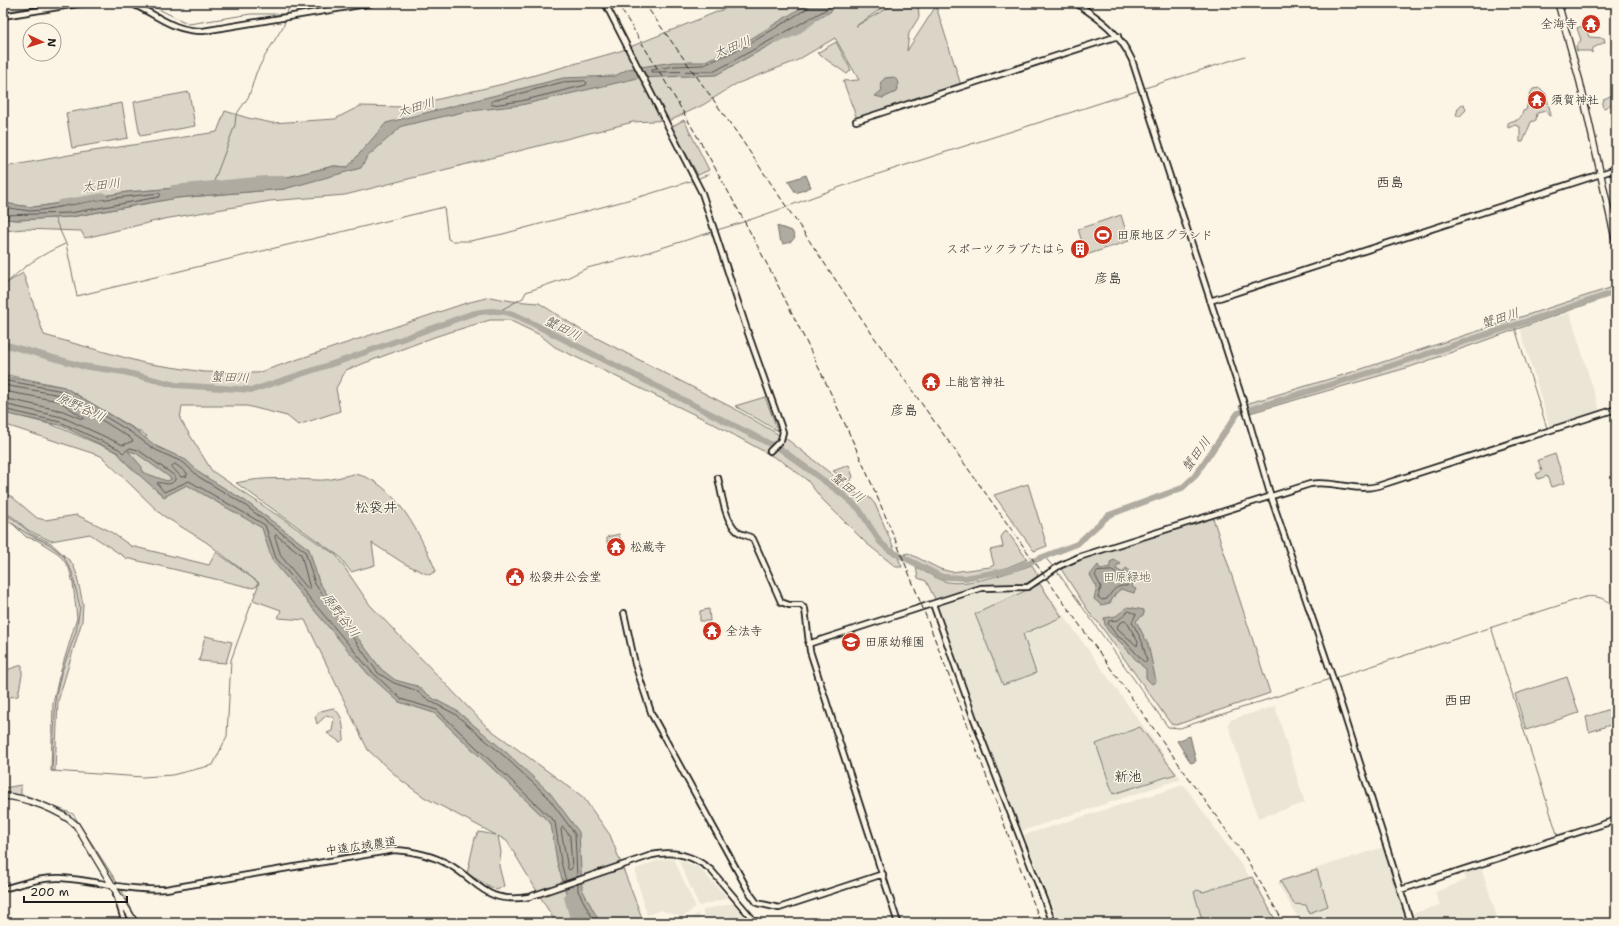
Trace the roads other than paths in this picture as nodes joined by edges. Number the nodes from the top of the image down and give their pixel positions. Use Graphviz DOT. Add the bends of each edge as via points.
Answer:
graph roads {
  1 [pos="83,3"];
  2 [pos="130,3"];
  3 [pos="372,3"];
  4 [pos="605,3"];
  5 [pos="1076,3"];
  6 [pos="1558,3"];
  7 [pos="3,16"];
  8 [pos="1118,36"];
  9 [pos="856,121"];
  10 [pos="1616,169"];
  11 [pos="1601,174"];
  12 [pos="1616,243"];
  13 [pos="1210,301"];
  14 [pos="1616,409"];
  15 [pos="770,451"];
  16 [pos="718,478"];
  17 [pos="1271,496"];
  18 [pos="933,604"];
  19 [pos="624,613"];
  20 [pos="808,644"];
  21 [pos="3,796"];
  22 [pos="1616,820"];
  23 [pos="883,874"];
  24 [pos="113,887"];
  25 [pos="3,889"];
  26 [pos="1400,890"];
  27 [pos="125,923"];
  28 [pos="135,923"];
  29 [pos="756,923"];
  30 [pos="898,923"];
  31 [pos="1053,923"];
  32 [pos="1411,923"];
  1 -- 7 [label="street"];
  2 -- 3 [label="street" via="167,24 203,32"];
  4 -- 15 [label="street" via="702,193 782,432 781,440"];
  5 -- 8 [label="street"];
  6 -- 11 [label="main road" via="1580,82"];
  8 -- 9 [label="street"];
  8 -- 13 [label="street" via="1132,60"];
  10 -- 11 [label="street"];
  11 -- 12 [label="main road"];
  11 -- 13 [label="street"];
  13 -- 17 [label="street"];
  14 -- 17 [label="street" via="1378,486 1365,488 1318,483"];
  16 -- 20 [label="street" via="732,525 737,531 753,539 781,602 804,607"];
  17 -- 18 [label="street" via="1079,557 1059,566 1028,587 981,588"];
  17 -- 26 [label="street"];
  18 -- 20 [label="street"];
  18 -- 31 [label="street" via="974,719"];
  19 -- 23 [label="street" via="635,664 652,715 757,903 779,908"];
  20 -- 23 [label="street"];
  21 -- 24 [label="main road" via="22,799 71,819 82,833"];
  22 -- 26 [label="street"];
  23 -- 30 [label="street"];
  24 -- 25 [label="street, 中遠広域農道" via="60,878 39,880"];
  24 -- 27 [label="street"];
  24 -- 28 [label="main road"];
  24 -- 29 [label="street, 中遠広域農道" via="166,889 394,850 415,852 436,859 456,870 483,891 513,899 544,893 660,853 675,853 692,858 711,870"];
  26 -- 32 [label="street"];
}
